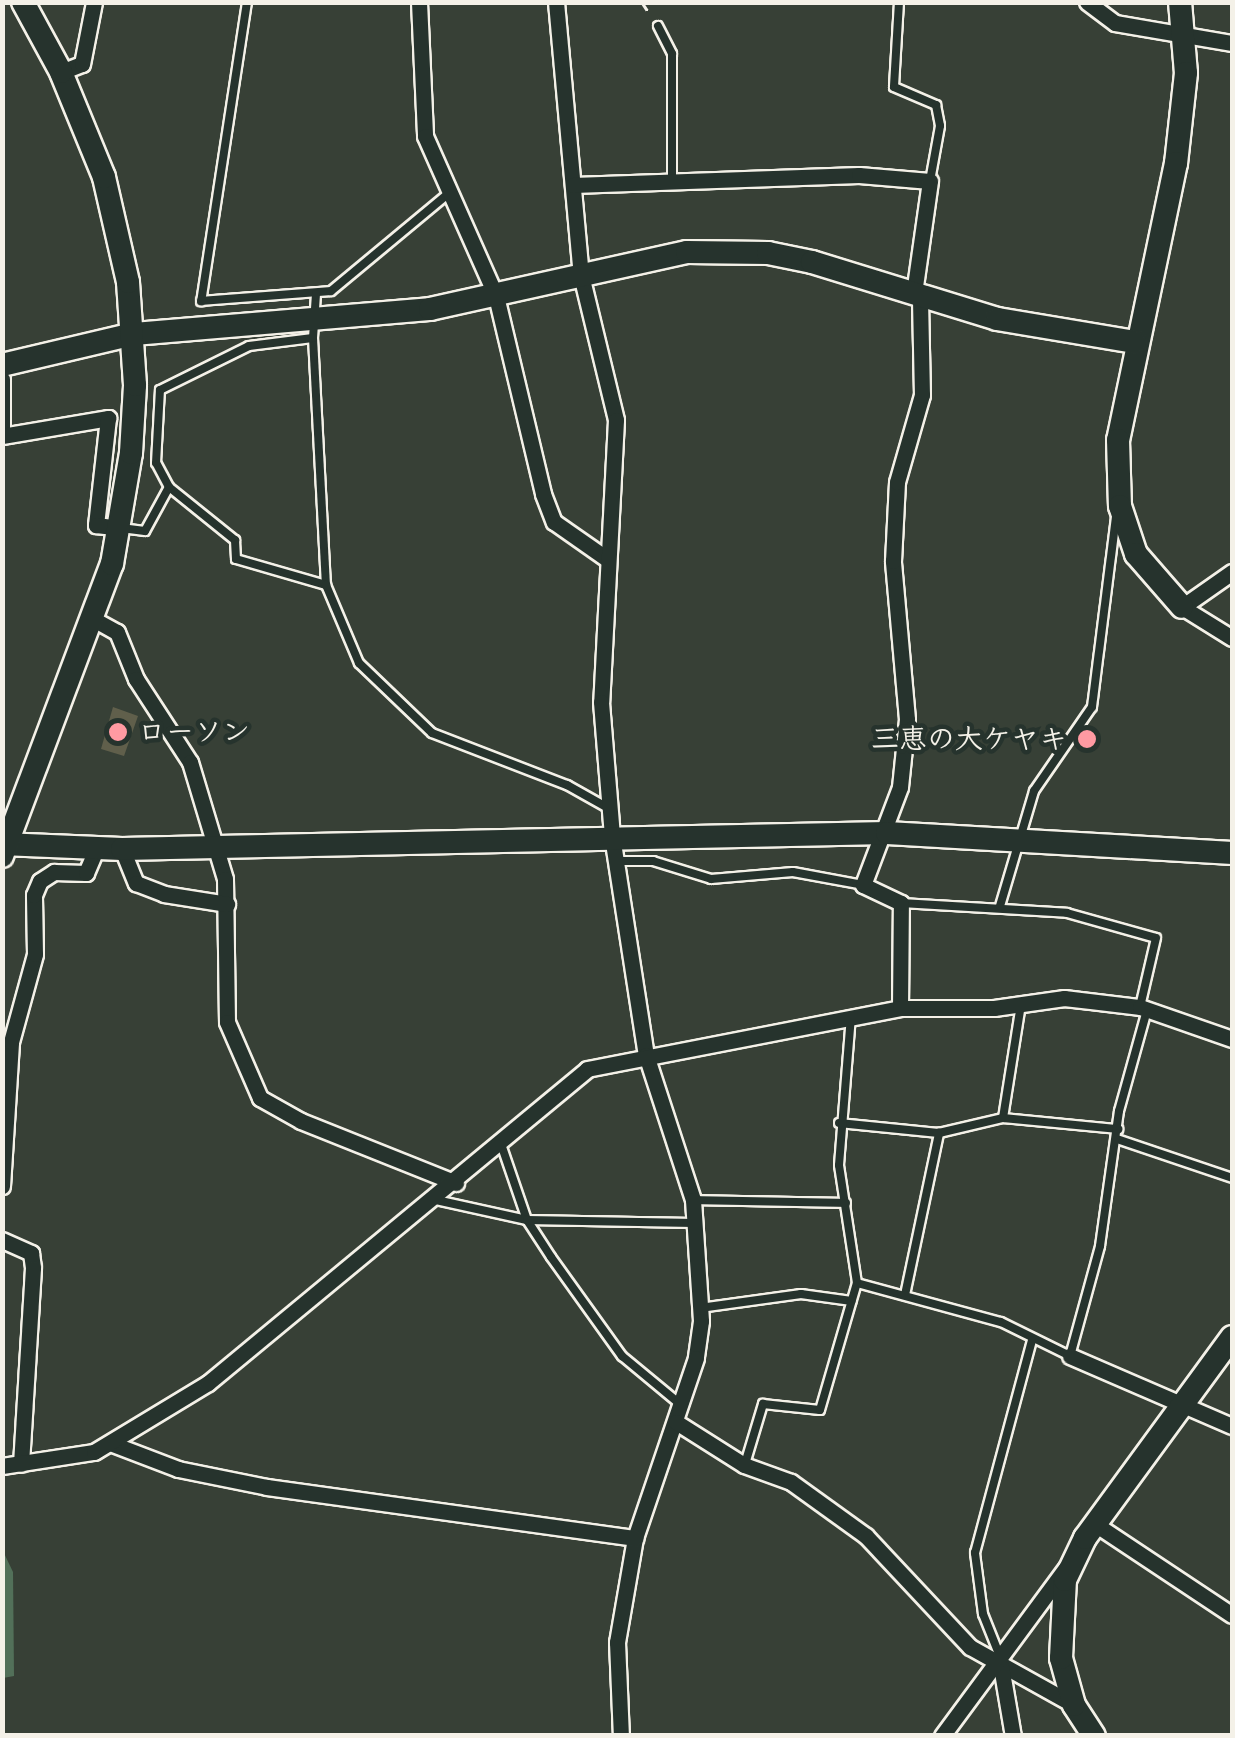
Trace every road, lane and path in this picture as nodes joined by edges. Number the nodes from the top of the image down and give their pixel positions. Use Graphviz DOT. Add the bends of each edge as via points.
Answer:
graph roads {
  1 [pos="23,2"];
  2 [pos="94,2"];
  3 [pos="247,2"];
  4 [pos="419,2"];
  5 [pos="556,2"];
  6 [pos="642,2"];
  7 [pos="899,2"];
  8 [pos="1087,2"];
  9 [pos="1180,2"];
  10 [pos="658,26"];
  11 [pos="1183,34"];
  12 [pos="1232,44"];
  13 [pos="61,72"];
  14 [pos="672,177"];
  15 [pos="930,181"];
  16 [pos="573,184"];
  17 [pos="448,194"];
  18 [pos="581,275"];
  19 [pos="917,295"];
  20 [pos="496,296"];
  21 [pos="314,317"];
  22 [pos="133,334"];
  23 [pos="1135,342"];
  24 [pos="2,366"];
  25 [pos="2,379"];
  26 [pos="2,433"];
  27 [pos="169,487"];
  28 [pos="1120,506"];
  29 [pos="120,528"];
  30 [pos="607,559"];
  31 [pos="1232,572"];
  32 [pos="326,585"];
  33 [pos="1182,607"];
  34 [pos="95,620"];
  35 [pos="1232,638"];
  36 [pos="610,809"];
  37 [pos="887,833"];
  38 [pos="612,836"];
  39 [pos="1020,839"];
  40 [pos="212,844"];
  41 [pos="4,848"];
  42 [pos="96,849"];
  43 [pos="122,849"];
  44 [pos="1232,854"];
  45 [pos="616,862"];
  46 [pos="863,885"];
  47 [pos="901,903"];
  48 [pos="227,904"];
  49 [pos="1000,906"];
  50 [pos="1021,1004"];
  51 [pos="900,1008"];
  52 [pos="1144,1008"];
  53 [pos="852,1017"];
  54 [pos="1232,1039"];
  55 [pos="646,1056"];
  56 [pos="1003,1118"];
  57 [pos="839,1123"];
  58 [pos="939,1133"];
  59 [pos="1118,1134"];
  60 [pos="501,1144"];
  61 [pos="1232,1178"];
  62 [pos="456,1183"];
  63 [pos="2,1186"];
  64 [pos="436,1200"];
  65 [pos="693,1200"];
  66 [pos="846,1203"];
  67 [pos="527,1220"];
  68 [pos="694,1223"];
  69 [pos="2,1240"];
  70 [pos="857,1283"];
  71 [pos="905,1295"];
  72 [pos="852,1301"];
  73 [pos="700,1308"];
  74 [pos="1232,1337"];
  75 [pos="1032,1341"];
  76 [pos="1070,1356"];
  77 [pos="1184,1402"];
  78 [pos="680,1404"];
  79 [pos="676,1422"];
  80 [pos="1232,1426"];
  81 [pos="110,1443"];
  82 [pos="21,1464"];
  83 [pos="744,1465"];
  84 [pos="2,1466"];
  85 [pos="1096,1524"];
  86 [pos="635,1538"];
  87 [pos="1074,1557"];
  88 [pos="1232,1615"];
  89 [pos="998,1660"];
  90 [pos="1074,1705"];
  91 [pos="621,1736"];
  92 [pos="942,1736"];
  93 [pos="1013,1736"];
  94 [pos="1094,1736"];
  1 -- 13 [label="street"];
  2 -- 13 [label="street" via="82,64"];
  3 -- 21 [label="lane" via="202,302"];
  4 -- 17 [label="street" via="421,114"];
  5 -- 16 [label="street"];
  6 -- 10 [label="path"];
  7 -- 15 [label="lane" via="894,86 936,105 940,126"];
  8 -- 11 [label="street" via="1116,23"];
  9 -- 11 [label="street"];
  10 -- 14 [label="lane" via="672,54"];
  11 -- 12 [label="street"];
  11 -- 23 [label="street" via="1176,164"];
  13 -- 22 [label="street" via="116,223"];
  14 -- 15 [label="street"];
  14 -- 16 [label="street"];
  15 -- 19 [label="street"];
  16 -- 18 [label="street"];
  17 -- 20 [label="street"];
  17 -- 21 [label="lane" via="331,291"];
  18 -- 19 [label="street" via="687,252 768,253"];
  18 -- 20 [label="street"];
  18 -- 30 [label="street" via="616,420"];
  19 -- 23 [label="street" via="997,318"];
  19 -- 37 [label="street" via="922,395 897,482 893,560 908,719"];
  20 -- 21 [label="street"];
  20 -- 30 [label="street" via="554,522"];
  21 -- 22 [label="street"];
  21 -- 27 [label="lane" via="160,390 156,463"];
  21 -- 32 [label="lane"];
  22 -- 24 [label="street"];
  22 -- 29 [label="street" via="131,453"];
  23 -- 28 [label="street" via="1118,440"];
  25 -- 26 [label="street"];
  26 -- 29 [label="street" via="108,418 96,525"];
  27 -- 29 [label="lane" via="145,531"];
  27 -- 32 [label="lane" via="235,540 236,558"];
  28 -- 33 [label="street" via="1136,554"];
  28 -- 39 [label="lane" via="1092,706 1034,791"];
  29 -- 34 [label="street"];
  30 -- 36 [label="street" via="602,702"];
  31 -- 33 [label="street"];
  32 -- 36 [label="lane" via="359,663 432,733 567,785"];
  33 -- 35 [label="street"];
  34 -- 40 [label="street" via="117,632 136,678 190,762"];
  34 -- 41 [label="street"];
  36 -- 38 [label="street"];
  37 -- 38 [label="street"];
  37 -- 39 [label="street"];
  37 -- 46 [label="street"];
  38 -- 40 [label="street"];
  38 -- 45 [label="street"];
  39 -- 44 [label="street"];
  39 -- 49 [label="lane"];
  40 -- 43 [label="street"];
  40 -- 48 [label="street"];
  41 -- 42 [label="street"];
  42 -- 43 [label="street"];
  42 -- 63 [label="street" via="86,872 54,872 34,895 35,954 11,1042"];
  43 -- 48 [label="street" via="136,882 164,894"];
  45 -- 46 [label="lane" via="653,861 711,879 793,872"];
  45 -- 55 [label="street"];
  46 -- 47 [label="street"];
  47 -- 49 [label="lane"];
  47 -- 51 [label="street"];
  48 -- 62 [label="street" via="226,1022 260,1098 301,1122"];
  49 -- 52 [label="lane" via="1067,913 1156,938"];
  50 -- 51 [label="street"];
  50 -- 52 [label="street" via="1064,998"];
  50 -- 56 [label="lane"];
  51 -- 53 [label="street"];
  52 -- 54 [label="street"];
  52 -- 59 [label="lane"];
  53 -- 55 [label="street"];
  53 -- 57 [label="lane"];
  55 -- 60 [label="street" via="587,1070"];
  55 -- 65 [label="street"];
  56 -- 58 [label="lane"];
  56 -- 59 [label="lane"];
  57 -- 58 [label="lane"];
  57 -- 66 [label="lane"];
  58 -- 71 [label="lane"];
  59 -- 61 [label="lane"];
  59 -- 76 [label="lane" via="1100,1246"];
  60 -- 62 [label="street"];
  60 -- 67 [label="lane"];
  62 -- 64 [label="street"];
  64 -- 67 [label="lane"];
  64 -- 81 [label="street" via="253,1352"];
  65 -- 66 [label="lane"];
  65 -- 68 [label="street"];
  66 -- 70 [label="lane"];
  67 -- 68 [label="lane"];
  67 -- 78 [label="lane" via="622,1356"];
  68 -- 73 [label="street"];
  69 -- 82 [label="street" via="31,1253 34,1268"];
  70 -- 71 [label="lane"];
  70 -- 72 [label="lane"];
  71 -- 75 [label="lane" via="1002,1322"];
  72 -- 73 [label="lane" via="801,1294"];
  72 -- 83 [label="lane" via="820,1410 763,1404"];
  73 -- 78 [label="street" via="696,1358"];
  74 -- 77 [label="street"];
  75 -- 76 [label="lane"];
  75 -- 89 [label="lane" via="975,1553"];
  76 -- 77 [label="street"];
  77 -- 80 [label="street"];
  77 -- 85 [label="street"];
  78 -- 79 [label="street"];
  79 -- 83 [label="street"];
  79 -- 86 [label="street"];
  81 -- 82 [label="street" via="73,1460"];
  81 -- 86 [label="street" via="178,1469 267,1487"];
  82 -- 84 [label="street"];
  83 -- 89 [label="street" via="791,1482 866,1536 933,1614"];
  85 -- 87 [label="street"];
  85 -- 88 [label="street"];
  86 -- 91 [label="street" via="617,1642"];
  87 -- 89 [label="street"];
  87 -- 90 [label="street" via="1058,1632"];
  89 -- 90 [label="street"];
  89 -- 92 [label="street"];
  89 -- 93 [label="street"];
  90 -- 94 [label="street"];
}
